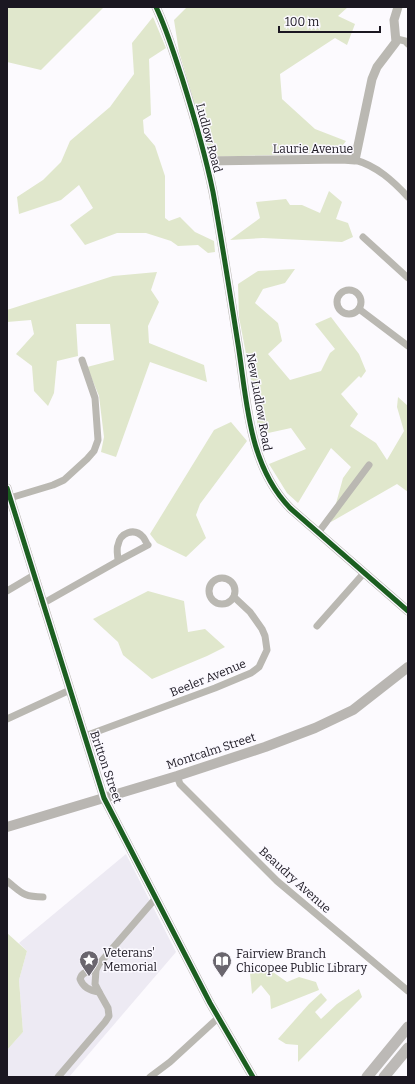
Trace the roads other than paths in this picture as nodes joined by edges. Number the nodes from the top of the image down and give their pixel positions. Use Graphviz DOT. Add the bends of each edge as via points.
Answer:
graph roads {
  1 [pos="156,7"];
  2 [pos="398,7"];
  3 [pos="396,39"];
  4 [pos="408,44"];
  5 [pos="355,160"];
  6 [pos="206,161"];
  7 [pos="408,197"];
  8 [pos="363,237"];
  9 [pos="408,278"];
  10 [pos="227,279"];
  11 [pos="359,309"];
  12 [pos="408,346"];
  13 [pos="82,360"];
  14 [pos="369,465"];
  15 [pos="7,488"];
  16 [pos="10,498"];
  17 [pos="318,533"];
  18 [pos="118,561"];
  19 [pos="364,573"];
  20 [pos="34,575"];
  21 [pos="7,591"];
  22 [pos="234,597"];
  23 [pos="42,604"];
  24 [pos="408,611"];
  25 [pos="317,626"];
  26 [pos="408,667"];
  27 [pos="70,690"];
  28 [pos="7,719"];
  29 [pos="85,736"];
  30 [pos="177,776"];
  31 [pos="104,798"];
  32 [pos="7,827"];
  33 [pos="7,880"];
  34 [pos="43,897"];
  35 [pos="156,899"];
  36 [pos="96,970"];
  37 [pos="408,991"];
  38 [pos="99,992"];
  39 [pos="218,1018"];
  40 [pos="408,1026"];
  41 [pos="408,1048"];
  42 [pos="58,1077"];
  43 [pos="150,1077"];
  44 [pos="252,1077"];
  45 [pos="367,1077"];
  46 [pos="384,1077"];
  1 -- 6 [label="street, Ludlow Road" via="173,51"];
  2 -- 3 [label="street" via="394,20"];
  3 -- 4 [label="street"];
  3 -- 5 [label="street" via="395,45 377,67 372,79"];
  5 -- 6 [label="street, Laurie Avenue"];
  5 -- 7 [label="street, Laurie Avenue" via="378,171"];
  6 -- 10 [label="street, Ludlow Road"];
  8 -- 9 [label="street"];
  10 -- 17 [label="street, New Ludlow Road" via="250,423 258,457 268,480 281,499"];
  11 -- 12 [label="street"];
  13 -- 16 [label="street" via="95,398 98,440 94,451 88,460 64,480"];
  14 -- 17 [label="street"];
  15 -- 16 [label="street, Britton Street"];
  16 -- 20 [label="street, Britton Street"];
  17 -- 19 [label="street, New Ludlow Road"];
  18 -- 18 [label="street" via="117,545 121,537 128,532 139,533 148,545"];
  18 -- 23 [label="street"];
  19 -- 24 [label="street, New Ludlow Road"];
  19 -- 25 [label="street"];
  20 -- 21 [label="street"];
  20 -- 23 [label="street, Britton Street"];
  22 -- 29 [label="street, Beeler Avenue" via="250,612 266,636 267,650 259,667 215,688"];
  23 -- 27 [label="street, Britton Street"];
  26 -- 30 [label="main road, Montcalm Street" via="343,716 265,747"];
  27 -- 28 [label="street"];
  27 -- 29 [label="street, Britton Street"];
  29 -- 31 [label="street, Britton Street"];
  30 -- 31 [label="main road, Montcalm Street"];
  30 -- 37 [label="street, Beaudry Avenue" via="180,784 277,880"];
  31 -- 32 [label="main road, Montcalm Street"];
  31 -- 35 [label="street, Britton Street"];
  33 -- 34 [label="street" via="25,895"];
  35 -- 36 [label="street"];
  35 -- 39 [label="street, Britton Street"];
  36 -- 38 [label="street" via="95,984"];
  36 -- 38 [label="street" via="85,972 80,979 82,985"];
  38 -- 42 [label="street" via="108,1008 109,1016"];
  39 -- 43 [label="street"];
  39 -- 44 [label="street, Britton Street"];
  40 -- 45 [label="main road"];
  41 -- 46 [label="main road"];
}
